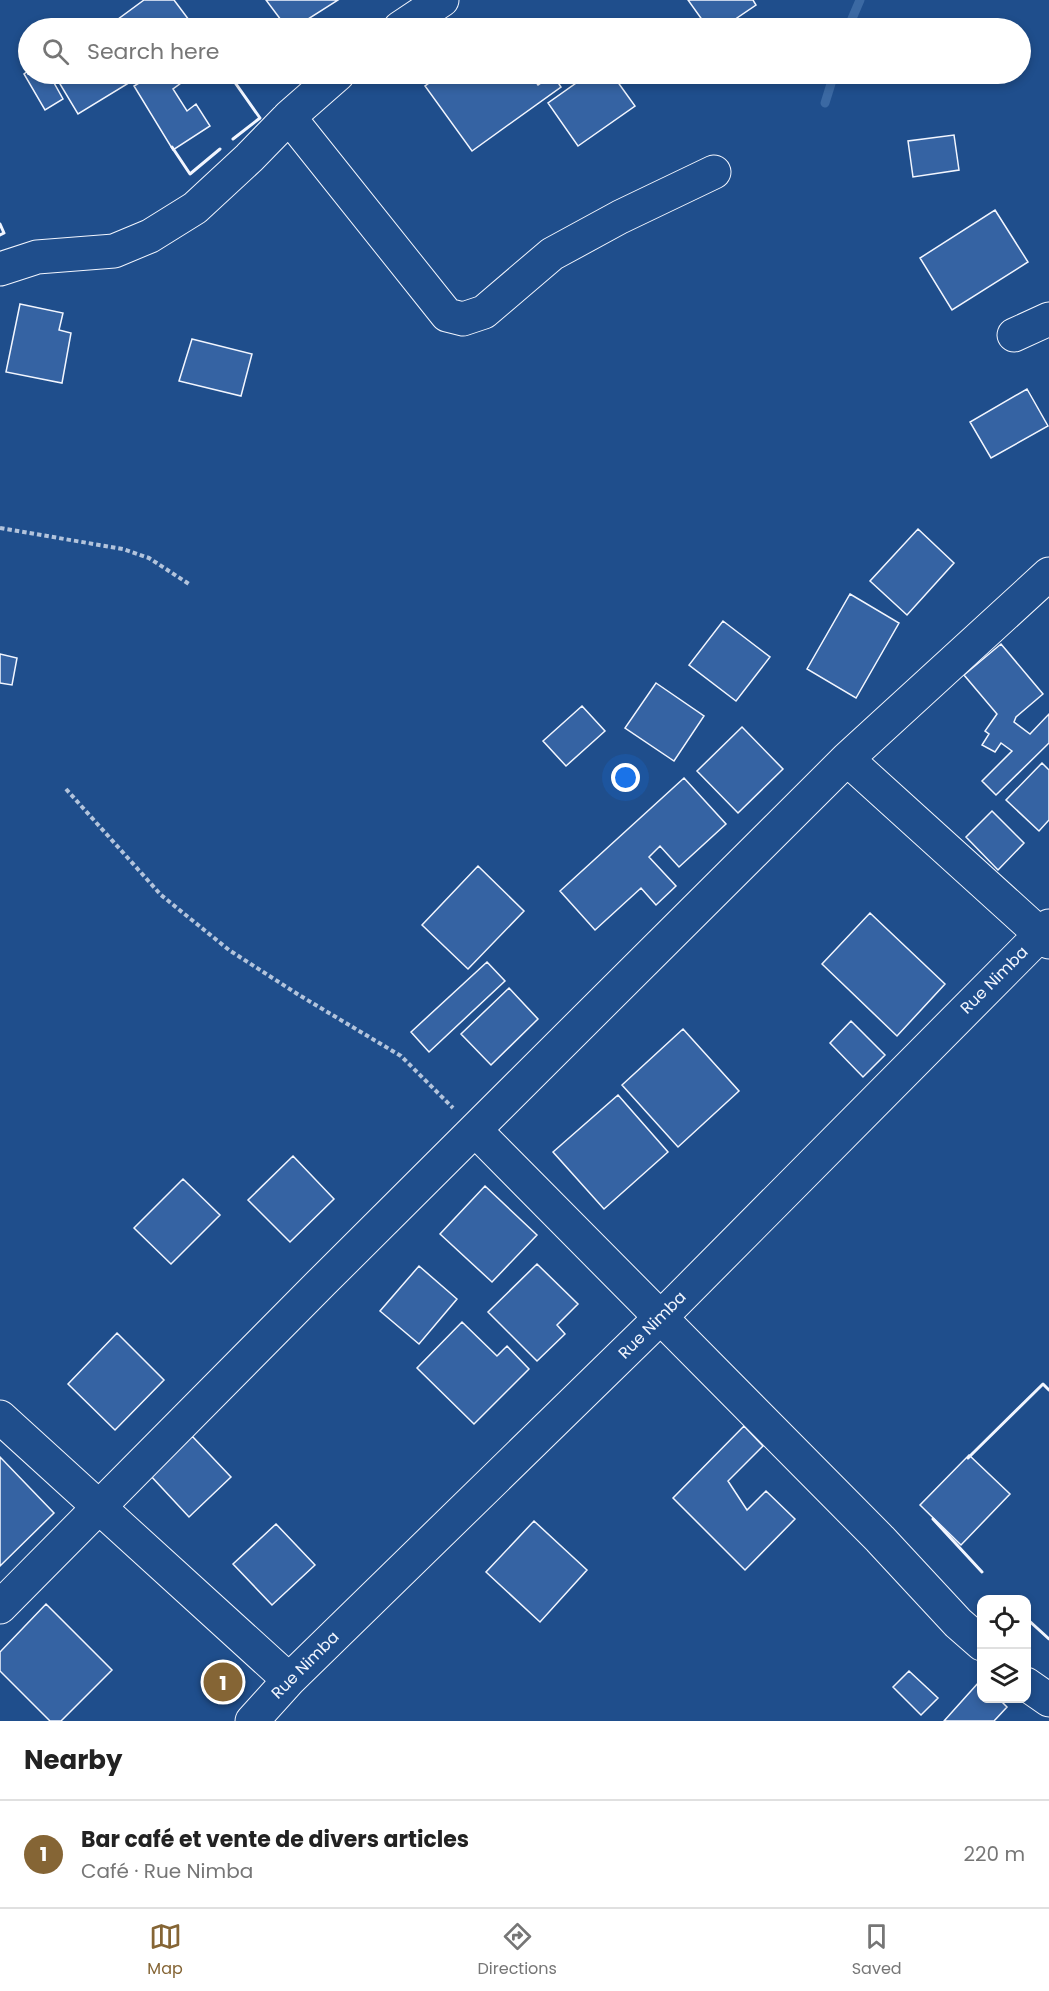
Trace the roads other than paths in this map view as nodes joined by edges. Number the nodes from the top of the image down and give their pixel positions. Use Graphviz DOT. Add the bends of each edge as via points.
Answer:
graph roads {
  1 [pos="442,0"];
  2 [pos="415,18"];
  3 [pos="327,84"];
  4 [pos="289,117"];
  5 [pos="714,172"];
  6 [pos="0,269"];
  7 [pos="1049,320"];
  8 [pos="1014,335"];
  9 [pos="1049,574"];
  10 [pos="847,759"];
  11 [pos="1046,934"];
  12 [pos="475,1130"];
  13 [pos="661,1317"];
  14 [pos="0,1417"];
  15 [pos="99,1508"];
  16 [pos="0,1607"];
  17 [pos="977,1640"];
  18 [pos="289,1680"];
  19 [pos="1031,1687"];
  20 [pos="1049,1700"];
  21 [pos="1049,1712"];
  22 [pos="252,1721"];
  23 [pos="1041,1721"];
  1 -- 2 [label="street"];
  3 -- 4 [label="street"];
  4 -- 5 [label="street" via="447,315 463,319 484,312 552,254"];
  4 -- 6 [label="street" via="195,208 150,236 114,251 38,257"];
  7 -- 8 [label="street"];
  9 -- 10 [label="street"];
  10 -- 11 [label="street"];
  10 -- 12 [label="street"];
  11 -- 13 [label="street, Rue Nimba"];
  12 -- 13 [label="street"];
  12 -- 15 [label="street"];
  13 -- 17 [label="street"];
  13 -- 18 [label="street, Rue Nimba"];
  14 -- 15 [label="street"];
  15 -- 16 [label="street"];
  15 -- 18 [label="street"];
  18 -- 22 [label="street, Rue Nimba"];
  19 -- 20 [label="street"];
  21 -- 23 [label="street"];
}
